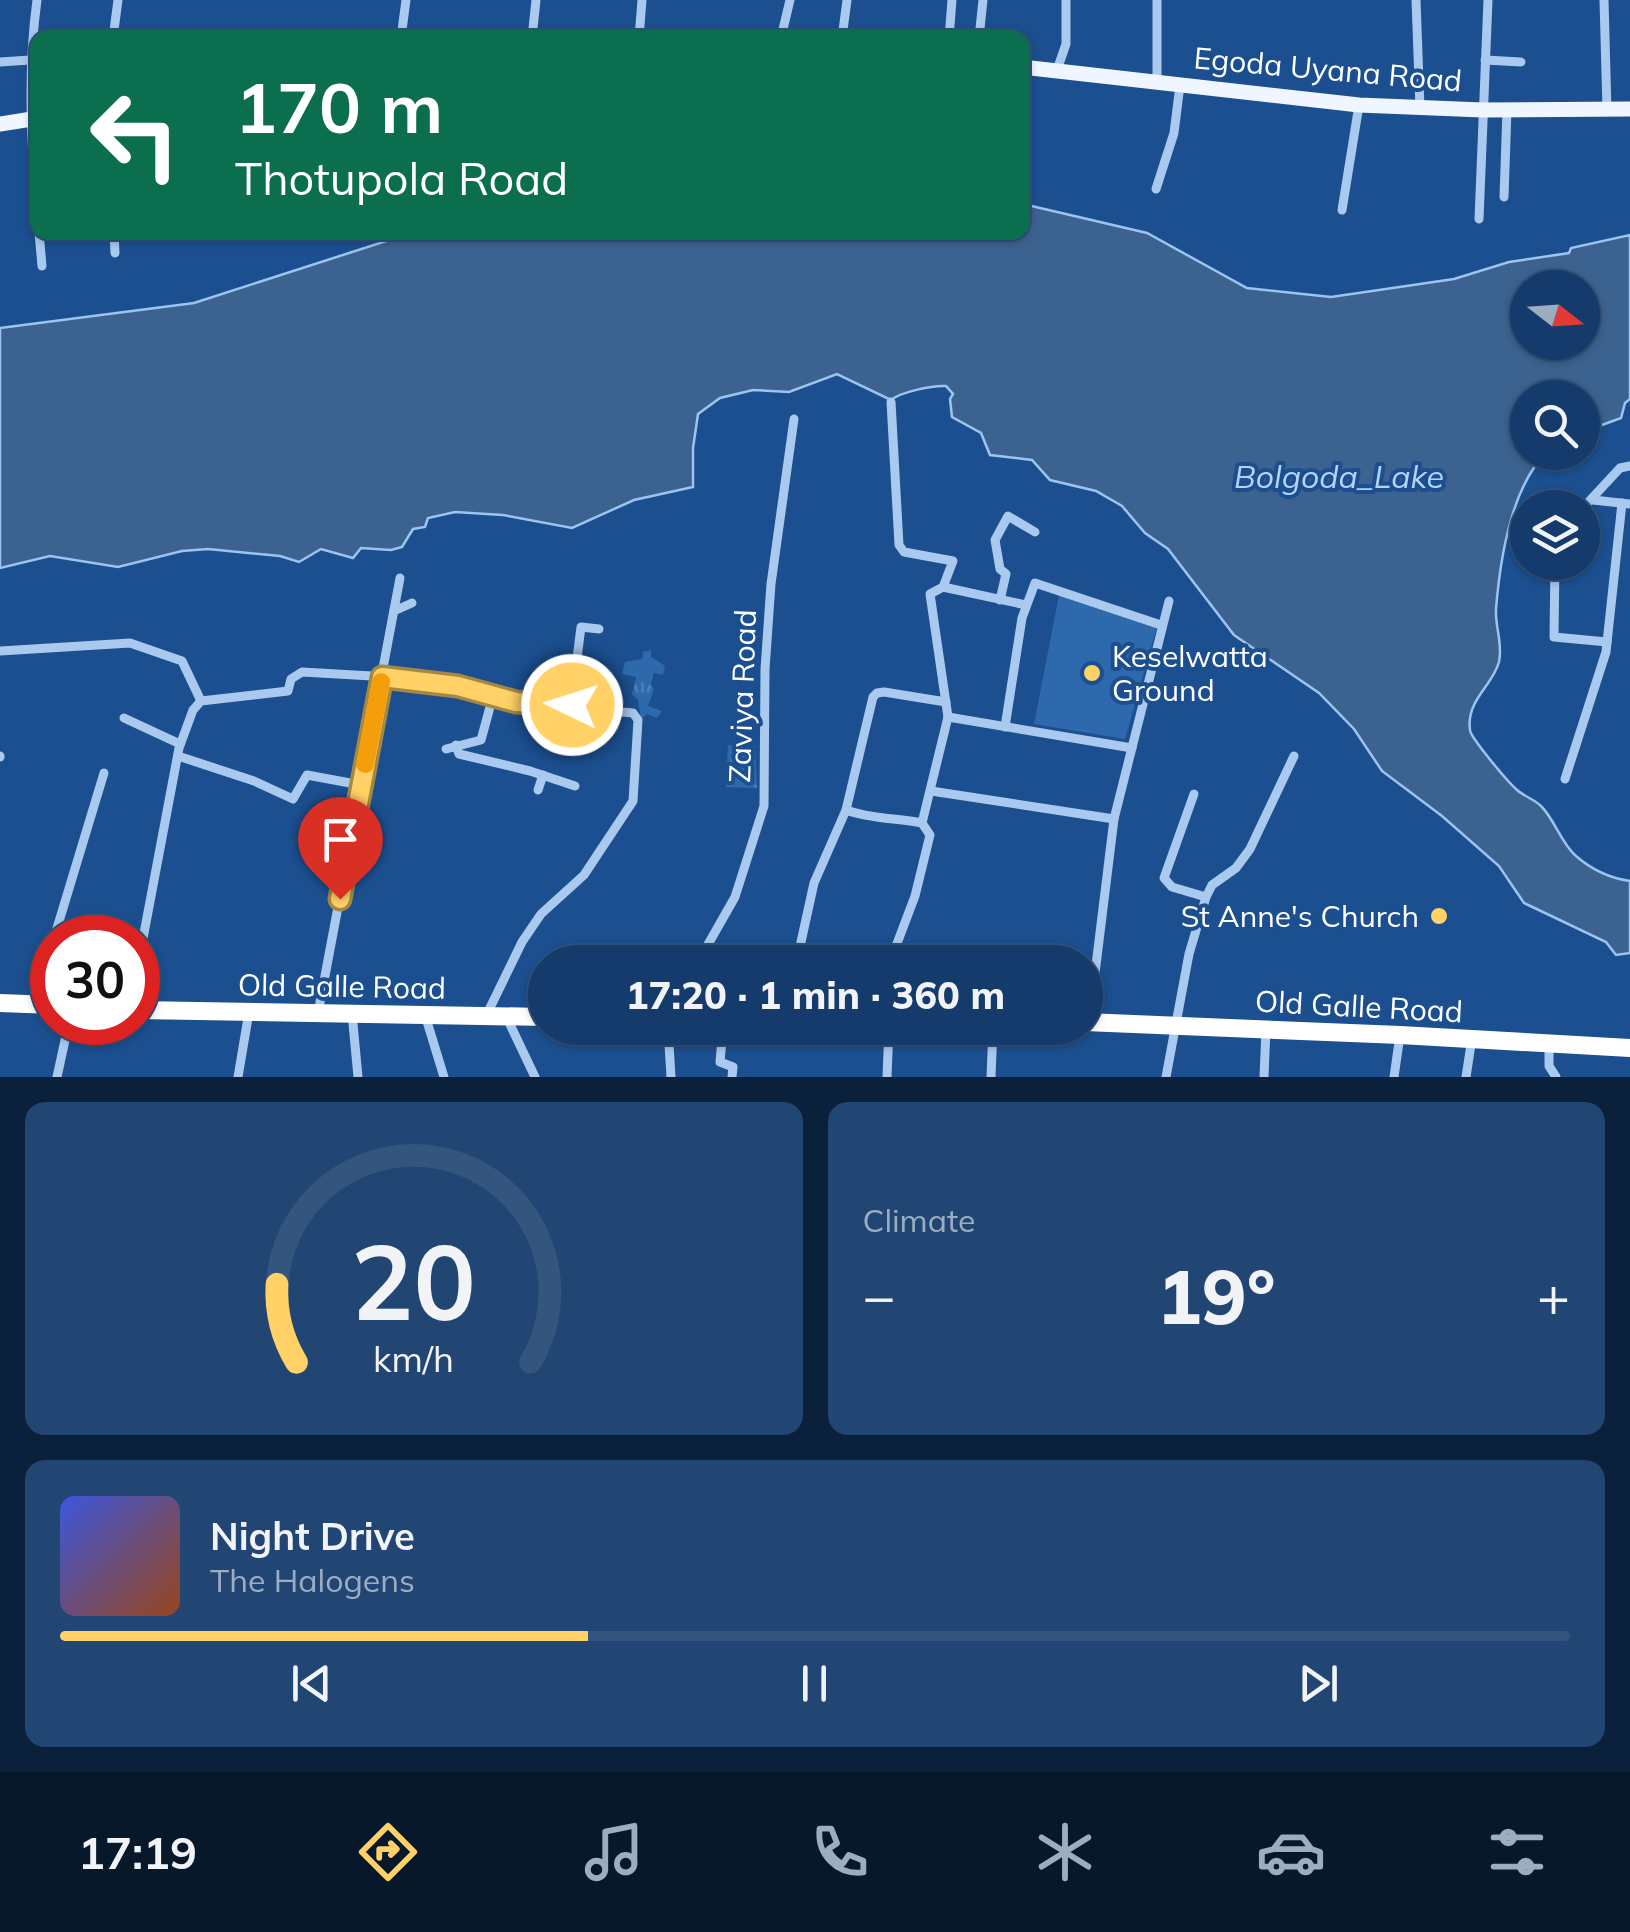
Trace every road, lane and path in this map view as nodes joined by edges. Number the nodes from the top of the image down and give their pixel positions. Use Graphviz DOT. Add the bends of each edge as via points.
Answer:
graph roads {
  1 [pos="38,0"];
  2 [pos="118,0"];
  3 [pos="406,0"];
  4 [pos="536,0"];
  5 [pos="642,0"];
  6 [pos="790,0"];
  7 [pos="846,0"];
  8 [pos="952,0"];
  9 [pos="983,0"];
  10 [pos="1066,0"];
  11 [pos="1157,0"];
  12 [pos="1416,0"];
  13 [pos="1488,0"];
  14 [pos="1604,0"];
  15 [pos="34,30"];
  16 [pos="114,30"];
  17 [pos="402,30"];
  18 [pos="533,30"];
  19 [pos="640,30"];
  20 [pos="783,30"];
  21 [pos="843,30"];
  22 [pos="950,30"];
  23 [pos="980,30"];
  24 [pos="30,60"];
  25 [pos="1485,60"];
  26 [pos="0,62"];
  27 [pos="1521,62"];
  28 [pos="1030,68"];
  29 [pos="1057,70"];
  30 [pos="1157,81"];
  31 [pos="1180,84"];
  32 [pos="1359,105"];
  33 [pos="1420,108"];
  34 [pos="1482,110"];
  35 [pos="1507,110"];
  36 [pos="1630,110"];
  37 [pos="1607,111"];
  38 [pos="30,120"];
  39 [pos="0,124"];
  40 [pos="1156,189"];
  41 [pos="1504,198"];
  42 [pos="1342,210"];
  43 [pos="1479,219"];
  44 [pos="39,240"];
  45 [pos="114,240"];
  46 [pos="115,254"];
  47 [pos="42,266"];
  48 [pos="891,402"];
  49 [pos="794,419"];
  50 [pos="1630,466"];
  51 [pos="1600,492"];
  52 [pos="1600,501"];
  53 [pos="1626,503"];
  54 [pos="1035,532"];
  55 [pos="400,578"];
  56 [pos="1554,580"];
  57 [pos="943,587"];
  58 [pos="1000,600"];
  59 [pos="1169,601"];
  60 [pos="412,603"];
  61 [pos="1026,606"];
  62 [pos="394,612"];
  63 [pos="1161,625"];
  64 [pos="599,629"];
  65 [pos="1608,642"];
  66 [pos="0,652"];
  67 [pos="382,677"];
  68 [pos="490,680"];
  69 [pos="490,695"];
  70 [pos="202,701"];
  71 [pos="946,702"];
  72 [pos="572,705"];
  73 [pos="948,717"];
  74 [pos="124,718"];
  75 [pos="1005,727"];
  76 [pos="180,744"];
  77 [pos="1132,748"];
  78 [pos="178,756"];
  79 [pos="1294,756"];
  80 [pos="104,772"];
  81 [pos="543,775"];
  82 [pos="1565,780"];
  83 [pos="361,785"];
  84 [pos="575,786"];
  85 [pos="538,790"];
  86 [pos="931,791"];
  87 [pos="1194,794"];
  88 [pos="846,810"];
  89 [pos="1114,820"];
  90 [pos="922,823"];
  91 [pos="1206,897"];
  92 [pos="61,915"];
  93 [pos="147,915"];
  94 [pos="708,945"];
  95 [pos="801,945"];
  96 [pos="896,945"];
  97 [pos="1097,945"];
  98 [pos="0,1003"];
  99 [pos="30,1004"];
  100 [pos="160,1010"];
  101 [pos="249,1012"];
  102 [pos="318,1013"];
  103 [pos="352,1013"];
  104 [pos="425,1015"];
  105 [pos="496,1015"];
  106 [pos="528,1016"];
  107 [pos="1103,1023"];
  108 [pos="1175,1026"];
  109 [pos="1266,1029"];
  110 [pos="1400,1034"];
  111 [pos="1472,1038"];
  112 [pos="1549,1043"];
  113 [pos="63,1045"];
  114 [pos="669,1045"];
  115 [pos="722,1045"];
  116 [pos="889,1045"];
  117 [pos="992,1045"];
  118 [pos="1630,1048"];
  119 [pos="57,1077"];
  120 [pos="238,1077"];
  121 [pos="358,1077"];
  122 [pos="444,1077"];
  123 [pos="535,1077"];
  124 [pos="671,1077"];
  125 [pos="732,1077"];
  126 [pos="887,1077"];
  127 [pos="991,1077"];
  128 [pos="1166,1077"];
  129 [pos="1264,1077"];
  130 [pos="1394,1077"];
  131 [pos="1466,1077"];
  132 [pos="1556,1077"];
  1 -- 15 [label="street"];
  2 -- 16 [label="street"];
  3 -- 17 [label="street"];
  4 -- 18 [label="street"];
  5 -- 19 [label="street"];
  6 -- 20 [label="street"];
  7 -- 21 [label="street"];
  8 -- 22 [label="street"];
  9 -- 23 [label="street"];
  10 -- 29 [label="street" via="1067,32"];
  11 -- 30 [label="street"];
  12 -- 33 [label="street"];
  13 -- 25 [label="street"];
  14 -- 37 [label="street"];
  24 -- 26 [label="street"];
  25 -- 27 [label="street"];
  25 -- 34 [label="street"];
  28 -- 29 [label="main road, Egoda Uyana Road"];
  29 -- 30 [label="main road, Egoda Uyana Road"];
  30 -- 31 [label="main road, Egoda Uyana Road"];
  31 -- 32 [label="main road, Egoda Uyana Road"];
  31 -- 40 [label="street" via="1174,133"];
  32 -- 33 [label="main road, Egoda Uyana Road"];
  32 -- 42 [label="street"];
  33 -- 34 [label="main road, Egoda Uyana Road"];
  34 -- 35 [label="main road, Egoda Uyana Road"];
  34 -- 43 [label="street"];
  35 -- 37 [label="main road, Egoda Uyana Road"];
  35 -- 41 [label="street"];
  36 -- 37 [label="main road, Egoda Uyana Road"];
  38 -- 39 [label="main road"];
  44 -- 47 [label="street"];
  45 -- 46 [label="street"];
  48 -- 57 [label="street" via="899,545 904,552 953,561"];
  49 -- 94 [label="street, Zaviya Road" via="771,584 764,806 735,898"];
  50 -- 51 [label="street"];
  52 -- 53 [label="street"];
  53 -- 65 [label="street"];
  54 -- 58 [label="street" via="1008,516 995,540 1006,574"];
  55 -- 62 [label="street"];
  56 -- 65 [label="street" via="1554,637"];
  57 -- 58 [label="street"];
  57 -- 71 [label="street" via="930,594"];
  58 -- 61 [label="street"];
  59 -- 63 [label="street"];
  60 -- 62 [label="street"];
  61 -- 63 [label="street" via="1035,583"];
  61 -- 75 [label="street"];
  62 -- 67 [label="street"];
  63 -- 77 [label="street"];
  64 -- 72 [label="street" via="581,626"];
  65 -- 82 [label="street"];
  66 -- 70 [label="street" via="130,643 182,661"];
  67 -- 69 [label="street"];
  67 -- 70 [label="street" via="302,672 288,691"];
  67 -- 83 [label="street"];
  68 -- 69 [label="street"];
  69 -- 72 [label="street"];
  69 -- 81 [label="street" via="481,740 454,753"];
  70 -- 76 [label="street"];
  71 -- 73 [label="street"];
  71 -- 88 [label="street" via="877,692"];
  72 -- 105 [label="street" via="633,713 638,720 633,801 584,875 541,914 522,942"];
  73 -- 75 [label="street"];
  73 -- 86 [label="street"];
  74 -- 76 [label="street"];
  75 -- 77 [label="street"];
  76 -- 78 [label="street"];
  77 -- 89 [label="street"];
  78 -- 83 [label="street" via="293,799 307,776"];
  78 -- 93 [label="street"];
  79 -- 91 [label="street" via="1250,849"];
  80 -- 92 [label="street"];
  81 -- 84 [label="street"];
  81 -- 85 [label="street"];
  83 -- 102 [label="street"];
  86 -- 89 [label="street"];
  86 -- 90 [label="street"];
  87 -- 91 [label="street" via="1164,878 1172,888"];
  88 -- 90 [label="street"];
  88 -- 95 [label="street" via="814,882"];
  89 -- 97 [label="street"];
  90 -- 96 [label="street" via="930,835"];
  91 -- 108 [label="street"];
  98 -- 99 [label="highway"];
  100 -- 101 [label="highway, Old Galle Road"];
  101 -- 102 [label="highway, Old Galle Road"];
  101 -- 120 [label="street"];
  102 -- 103 [label="highway, Old Galle Road"];
  103 -- 104 [label="highway, Old Galle Road"];
  103 -- 121 [label="street"];
  104 -- 105 [label="highway, Old Galle Road"];
  104 -- 122 [label="street"];
  105 -- 106 [label="highway, Old Galle Road"];
  105 -- 123 [label="street"];
  107 -- 108 [label="highway, Old Galle Road"];
  108 -- 109 [label="highway, Old Galle Road"];
  108 -- 128 [label="street"];
  109 -- 110 [label="highway, Old Galle Road"];
  109 -- 129 [label="street"];
  110 -- 111 [label="highway, Old Galle Road"];
  110 -- 130 [label="street"];
  111 -- 112 [label="highway, Old Galle Road"];
  111 -- 131 [label="street"];
  112 -- 118 [label="highway, Old Galle Road"];
  112 -- 132 [label="street"];
  113 -- 119 [label="street"];
  114 -- 124 [label="street"];
  115 -- 125 [label="street" via="720,1062 733,1066"];
  116 -- 126 [label="street"];
  117 -- 127 [label="street"];
}
